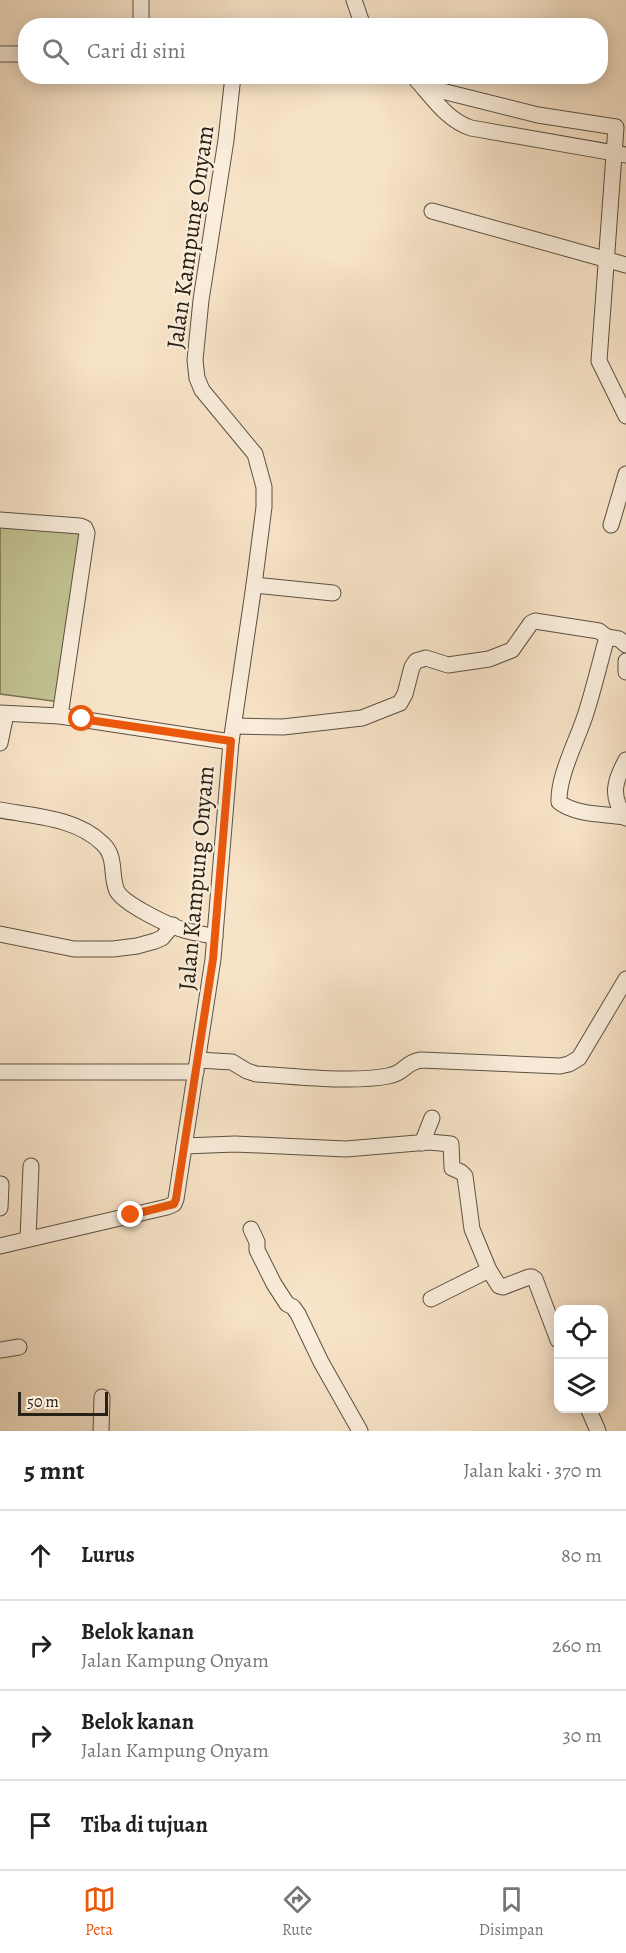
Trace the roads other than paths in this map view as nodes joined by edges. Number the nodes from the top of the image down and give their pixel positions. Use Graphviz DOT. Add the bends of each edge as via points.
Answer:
graph roads {
  1 [pos="141,0"];
  2 [pos="354,0"];
  3 [pos="141,18"];
  4 [pos="360,18"];
  5 [pos="0,54"];
  6 [pos="18,54"];
  7 [pos="232,84"];
  8 [pos="420,84"];
  9 [pos="428,84"];
  10 [pos="620,154"];
  11 [pos="432,211"];
  12 [pos="605,261"];
  13 [pos="626,265"];
  14 [pos="626,416"];
  15 [pos="626,474"];
  16 [pos="0,520"];
  17 [pos="612,525"];
  18 [pos="254,585"];
  19 [pos="333,594"];
  20 [pos="607,637"];
  21 [pos="626,645"];
  22 [pos="626,661"];
  23 [pos="626,672"];
  24 [pos="3,714"];
  25 [pos="60,716"];
  26 [pos="234,726"];
  27 [pos="231,741"];
  28 [pos="0,743"];
  29 [pos="626,760"];
  30 [pos="0,810"];
  31 [pos="625,817"];
  32 [pos="173,925"];
  33 [pos="0,934"];
  34 [pos="215,937"];
  35 [pos="626,979"];
  36 [pos="197,1065"];
  37 [pos="0,1072"];
  38 [pos="432,1118"];
  39 [pos="422,1143"];
  40 [pos="184,1146"];
  41 [pos="31,1166"];
  42 [pos="1,1184"];
  43 [pos="0,1208"];
  44 [pos="251,1228"];
  45 [pos="28,1239"];
  46 [pos="0,1246"];
  47 [pos="489,1270"];
  48 [pos="431,1299"];
  49 [pos="554,1330"];
  50 [pos="19,1347"];
  51 [pos="0,1350"];
  52 [pos="102,1397"];
  53 [pos="590,1413"];
  54 [pos="101,1431"];
  55 [pos="360,1431"];
  56 [pos="598,1431"];
  1 -- 3 [label="street"];
  2 -- 4 [label="street"];
  5 -- 6 [label="street"];
  7 -- 18 [label="street, Jalan Kampung Onyam" via="195,360 202,390 255,454 261,470 264,507"];
  8 -- 10 [label="street" via="462,125"];
  9 -- 10 [label="street" via="538,115 616,127"];
  10 -- 12 [label="street"];
  11 -- 12 [label="street"];
  12 -- 13 [label="street"];
  12 -- 14 [label="street" via="599,361"];
  15 -- 17 [label="street"];
  16 -- 25 [label="street" via="80,526 87,533"];
  18 -- 19 [label="street"];
  18 -- 26 [label="street, Jalan Kampung Onyam"];
  20 -- 21 [label="street"];
  20 -- 26 [label="street" via="599,631 535,621 512,650 489,659 448,665 426,658 416,661 400,703 362,718 283,727"];
  20 -- 31 [label="street" via="586,714 565,770 559,802 588,813"];
  22 -- 23 [label="street"];
  24 -- 25 [label="street"];
  24 -- 28 [label="street"];
  25 -- 27 [label="street"];
  26 -- 27 [label="street, Jalan Kampung Onyam"];
  27 -- 34 [label="street, Jalan Kampung Onyam"];
  29 -- 31 [label="street" via="614,791"];
  30 -- 32 [label="street" via="62,821 98,839 110,853 117,891 127,903"];
  32 -- 33 [label="street" via="155,941 112,949 74,949"];
  32 -- 34 [label="street"];
  34 -- 36 [label="street, Jalan Kampung Onyam"];
  35 -- 36 [label="street" via="579,1058 560,1066 421,1059 409,1062 402,1072 391,1076 359,1078 256,1074 232,1062"];
  36 -- 37 [label="street"];
  36 -- 40 [label="street, Jalan Kampung Onyam"];
  38 -- 39 [label="street"];
  39 -- 40 [label="street" via="346,1149"];
  39 -- 47 [label="street" via="452,1144 452,1168 464,1173 472,1229"];
  40 -- 45 [label="street, Jalan Kampung Onyam" via="174,1204"];
  41 -- 45 [label="street"];
  42 -- 43 [label="street"];
  44 -- 55 [label="street" via="257,1251 274,1284 298,1314"];
  45 -- 46 [label="street, Jalan Kampung Onyam"];
  47 -- 48 [label="street"];
  47 -- 49 [label="street" via="503,1287 532,1277"];
  50 -- 51 [label="street"];
  52 -- 54 [label="street"];
  53 -- 56 [label="street"];
}
